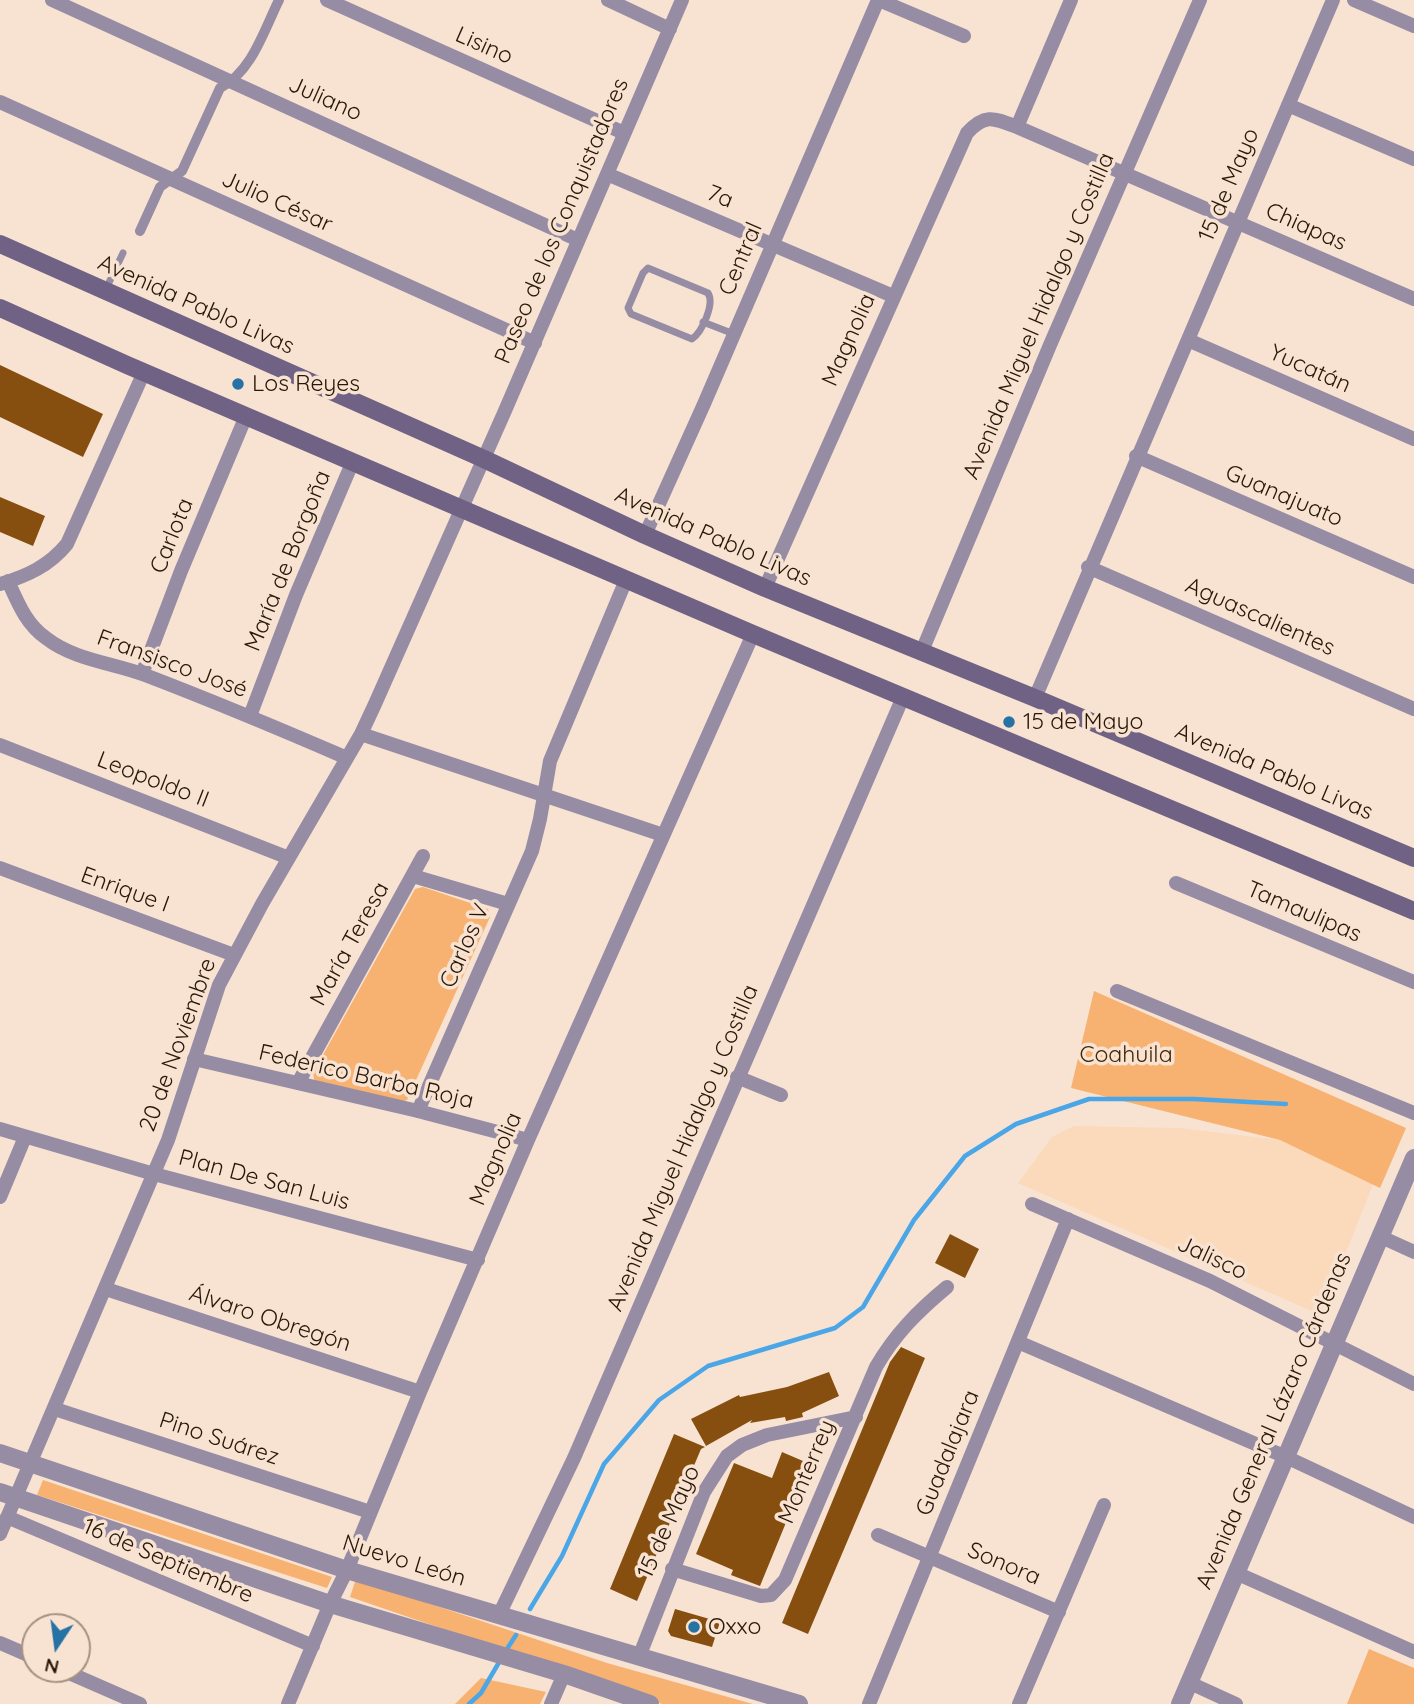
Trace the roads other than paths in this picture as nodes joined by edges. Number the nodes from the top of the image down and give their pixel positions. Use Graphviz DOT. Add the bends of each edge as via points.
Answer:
graph roads {
  1 [pos="52,0"];
  2 [pos="279,0"];
  3 [pos="327,0"];
  4 [pos="608,0"];
  5 [pos="682,0"];
  6 [pos="878,0"];
  7 [pos="1071,0"];
  8 [pos="1200,0"];
  9 [pos="1333,0"];
  10 [pos="1354,0"];
  11 [pos="1414,26"];
  12 [pos="670,29"];
  13 [pos="964,36"];
  14 [pos="232,82"];
  15 [pos="0,102"];
  16 [pos="1288,105"];
  17 [pos="986,118"];
  18 [pos="1017,127"];
  19 [pos="624,133"];
  20 [pos="1414,159"];
  21 [pos="607,174"];
  22 [pos="1125,174"];
  23 [pos="171,179"];
  24 [pos="1237,222"];
  25 [pos="140,231"];
  26 [pos="578,240"];
  27 [pos="772,243"];
  28 [pos="0,244"];
  29 [pos="123,253"];
  30 [pos="105,292"];
  31 [pos="893,296"];
  32 [pos="1414,299"];
  33 [pos="0,308"];
  34 [pos="703,322"];
  35 [pos="734,334"];
  36 [pos="1188,340"];
  37 [pos="535,343"];
  38 [pos="144,372"];
  39 [pos="246,416"];
  40 [pos="1414,439"];
  41 [pos="1136,456"];
  42 [pos="484,459"];
  43 [pos="353,461"];
  44 [pos="462,509"];
  45 [pos="645,535"];
  46 [pos="1088,567"];
  47 [pos="1414,577"];
  48 [pos="626,580"];
  49 [pos="4,583"];
  50 [pos="765,588"];
  51 [pos="753,634"];
  52 [pos="922,652"];
  53 [pos="142,674"];
  54 [pos="903,697"];
  55 [pos="1035,698"];
  56 [pos="1414,709"];
  57 [pos="250,716"];
  58 [pos="361,734"];
  59 [pos="0,745"];
  60 [pos="347,758"];
  61 [pos="543,795"];
  62 [pos="663,835"];
  63 [pos="423,856"];
  64 [pos="289,858"];
  65 [pos="1414,858"];
  66 [pos="0,868"];
  67 [pos="413,876"];
  68 [pos="1176,883"];
  69 [pos="508,904"];
  70 [pos="1414,911"];
  71 [pos="234,955"];
  72 [pos="1414,982"];
  73 [pos="1117,991"];
  74 [pos="194,1059"];
  75 [pos="737,1077"];
  76 [pos="298,1083"];
  77 [pos="781,1095"];
  78 [pos="418,1111"];
  79 [pos="1414,1113"];
  80 [pos="0,1129"];
  81 [pos="25,1137"];
  82 [pos="528,1140"];
  83 [pos="1414,1158"];
  84 [pos="154,1174"];
  85 [pos="0,1197"];
  86 [pos="1032,1203"];
  87 [pos="1068,1219"];
  88 [pos="1379,1236"];
  89 [pos="1414,1252"];
  90 [pos="478,1260"];
  91 [pos="947,1287"];
  92 [pos="106,1289"];
  93 [pos="1018,1342"];
  94 [pos="1334,1345"];
  95 [pos="1414,1384"];
  96 [pos="420,1392"];
  97 [pos="55,1409"];
  98 [pos="856,1417"];
  99 [pos="0,1453"];
  100 [pos="1286,1457"];
  101 [pos="30,1464"];
  102 [pos="8,1494"];
  103 [pos="1104,1505"];
  104 [pos="370,1512"];
  105 [pos="7,1517"];
  106 [pos="1414,1517"];
  107 [pos="0,1534"];
  108 [pos="878,1535"];
  109 [pos="931,1557"];
  110 [pos="672,1569"];
  111 [pos="347,1570"];
  112 [pos="1236,1573"];
  113 [pos="330,1604"];
  114 [pos="1059,1612"];
  115 [pos="499,1615"];
  116 [pos="0,1643"];
  117 [pos="313,1646"];
  118 [pos="1414,1651"];
  119 [pos="21,1652"];
  120 [pos="639,1657"];
  121 [pos="564,1674"];
  122 [pos="91,1683"];
  123 [pos="1189,1683"];
  124 [pos="140,1704"];
  125 [pos="288,1704"];
  126 [pos="551,1704"];
  127 [pos="650,1704"];
  128 [pos="799,1704"];
  129 [pos="869,1704"];
  130 [pos="1019,1704"];
  131 [pos="1180,1704"];
  132 [pos="1236,1704"];
  1 -- 14 [label="street, Juliano"];
  2 -- 14 [label="street" via="243,72"];
  3 -- 19 [label="street, Lisino"];
  4 -- 12 [label="street"];
  5 -- 12 [label="street, Paseo de los Conquistadores"];
  6 -- 13 [label="street"];
  6 -- 27 [label="street, Central"];
  7 -- 18 [label="street"];
  8 -- 22 [label="street, Avenida Miguel Hidalgo y Costilla"];
  9 -- 16 [label="street, 15 de Mayo"];
  10 -- 11 [label="street"];
  12 -- 19 [label="street, Paseo de los Conquistadores"];
  14 -- 23 [label="street" via="220,88 182,172"];
  14 -- 26 [label="street, Juliano"];
  15 -- 23 [label="street, Julio César"];
  16 -- 20 [label="street"];
  16 -- 24 [label="street, 15 de Mayo"];
  17 -- 18 [label="street, Chiapas"];
  17 -- 31 [label="street, Magnolia" via="967,133"];
  18 -- 22 [label="street, Chiapas"];
  19 -- 21 [label="street, Paseo de los Conquistadores"];
  21 -- 26 [label="street, Paseo de los Conquistadores"];
  21 -- 27 [label="street, 7a"];
  22 -- 24 [label="street, Chiapas"];
  22 -- 52 [label="street, Avenida Miguel Hidalgo y Costilla"];
  23 -- 25 [label="street" via="160,187"];
  23 -- 37 [label="street, Julio César"];
  24 -- 32 [label="street, Chiapas"];
  24 -- 36 [label="street, 15 de Mayo"];
  26 -- 37 [label="street, Paseo de los Conquistadores"];
  27 -- 31 [label="street, 7a"];
  27 -- 35 [label="street, Central"];
  28 -- 30 [label="main road, Avenida Pablo Livas"];
  29 -- 30 [label="lane"];
  30 -- 42 [label="main road, Avenida Pablo Livas"];
  31 -- 50 [label="street, Magnolia"];
  33 -- 38 [label="main road"];
  34 -- 34 [label="lane" via="711,301 708,293 653,268 643,273 628,308 631,314 692,339"];
  34 -- 35 [label="lane"];
  35 -- 45 [label="street, Central"];
  36 -- 40 [label="street, Yucatán"];
  36 -- 41 [label="street, 15 de Mayo"];
  37 -- 42 [label="street, Paseo de los Conquistadores"];
  38 -- 39 [label="main road"];
  38 -- 49 [label="street" via="67,544 40,569"];
  39 -- 43 [label="main road"];
  39 -- 53 [label="street, Carlota"];
  41 -- 46 [label="street, 15 de Mayo"];
  41 -- 47 [label="street, Guanajuato"];
  42 -- 44 [label="street, Paseo de los Conquistadores"];
  42 -- 45 [label="main road, Avenida Pablo Livas"];
  43 -- 44 [label="main road"];
  43 -- 57 [label="street, María de Borgoña"];
  44 -- 48 [label="main road"];
  44 -- 58 [label="street, 20 de Noviembre"];
  45 -- 50 [label="main road, Avenida Pablo Livas"];
  46 -- 55 [label="street, 15 de Mayo"];
  46 -- 56 [label="street, Aguascalientes"];
  48 -- 51 [label="main road"];
  48 -- 61 [label="street" via="550,761"];
  49 -- 53 [label="street, Fransisco José" via="34,628 48,640 68,651"];
  50 -- 52 [label="main road, Avenida Pablo Livas"];
  51 -- 54 [label="main road"];
  51 -- 62 [label="street, Magnolia"];
  52 -- 55 [label="main road, Avenida Pablo Livas"];
  53 -- 57 [label="street, Fransisco José"];
  54 -- 70 [label="main road"];
  54 -- 75 [label="street, Avenida Miguel Hidalgo y Costilla"];
  55 -- 65 [label="main road, Avenida Pablo Livas"];
  57 -- 60 [label="street, Fransisco José"];
  58 -- 60 [label="street, 20 de Noviembre"];
  58 -- 61 [label="street"];
  59 -- 64 [label="street, Leopoldo II"];
  60 -- 64 [label="street, 20 de Noviembre"];
  61 -- 62 [label="street"];
  61 -- 69 [label="street, Carlos V" via="532,851"];
  62 -- 82 [label="street, Magnolia"];
  63 -- 67 [label="street"];
  64 -- 71 [label="street, 20 de Noviembre"];
  66 -- 71 [label="street, Enrique I"];
  67 -- 69 [label="street, María Teresa"];
  67 -- 76 [label="street, María Teresa"];
  68 -- 72 [label="street, Tamaulipas"];
  69 -- 78 [label="street, Carlos V"];
  71 -- 74 [label="street, 20 de Noviembre"];
  73 -- 79 [label="street"];
  74 -- 76 [label="street, Federico Barba Roja"];
  74 -- 84 [label="street, 20 de Noviembre"];
  75 -- 77 [label="street"];
  75 -- 115 [label="street, Avenida Miguel Hidalgo y Costilla" via="574,1458"];
  76 -- 78 [label="street, Federico Barba Roja"];
  78 -- 82 [label="street, Federico Barba Roja"];
  80 -- 81 [label="street, Plan De San Luis"];
  81 -- 84 [label="street, Plan De San Luis"];
  81 -- 85 [label="street"];
  82 -- 90 [label="street, Magnolia"];
  83 -- 88 [label="street, Avenida General Lázaro Cárdenas"];
  84 -- 90 [label="street, Plan De San Luis"];
  84 -- 92 [label="street, 20 de Noviembre"];
  86 -- 87 [label="street, Jalisco"];
  87 -- 93 [label="street, Guadalajara"];
  87 -- 94 [label="street, Jalisco" via="1210,1281"];
  88 -- 89 [label="street"];
  88 -- 94 [label="street, Avenida General Lázaro Cárdenas"];
  90 -- 96 [label="street, Magnolia"];
  91 -- 98 [label="street, Monterrey" via="888,1346"];
  92 -- 96 [label="street, Álvaro Obregón"];
  92 -- 97 [label="street, 20 de Noviembre"];
  93 -- 100 [label="street"];
  93 -- 109 [label="street, Guadalajara"];
  94 -- 95 [label="street, Jalisco"];
  94 -- 100 [label="street, Avenida General Lázaro Cárdenas"];
  96 -- 104 [label="street, Magnolia"];
  97 -- 101 [label="street, 20 de Noviembre"];
  97 -- 104 [label="street, Pino Suárez"];
  98 -- 110 [label="street, 15 de Mayo" via="767,1435 727,1456 704,1492"];
  98 -- 110 [label="street, Monterrey" via="779,1589 761,1596"];
  99 -- 101 [label="street, Nuevo León"];
  100 -- 106 [label="street"];
  100 -- 112 [label="street, Avenida General Lázaro Cárdenas"];
  101 -- 102 [label="street, 20 de Noviembre"];
  101 -- 111 [label="street, Nuevo León"];
  102 -- 105 [label="street, 20 de Noviembre"];
  102 -- 113 [label="street"];
  103 -- 114 [label="street"];
  104 -- 111 [label="street, Magnolia"];
  105 -- 107 [label="street, 20 de Noviembre"];
  105 -- 117 [label="street, 16 de Septiembre"];
  108 -- 109 [label="street, Sonora"];
  109 -- 114 [label="street, Sonora"];
  109 -- 129 [label="street, Guadalajara"];
  110 -- 120 [label="street, 15 de Mayo"];
  111 -- 113 [label="street, Magnolia"];
  111 -- 115 [label="street, Nuevo León"];
  112 -- 118 [label="street"];
  112 -- 123 [label="street, Avenida General Lázaro Cárdenas"];
  113 -- 117 [label="street, Magnolia"];
  113 -- 121 [label="street"];
  114 -- 130 [label="street"];
  115 -- 120 [label="street, Nuevo León"];
  116 -- 119 [label="street"];
  117 -- 125 [label="street, Magnolia"];
  120 -- 128 [label="street, Nuevo León"];
  121 -- 126 [label="street"];
  121 -- 127 [label="street"];
  122 -- 124 [label="street"];
  123 -- 131 [label="street, Avenida General Lázaro Cárdenas"];
  123 -- 132 [label="street"];
}
